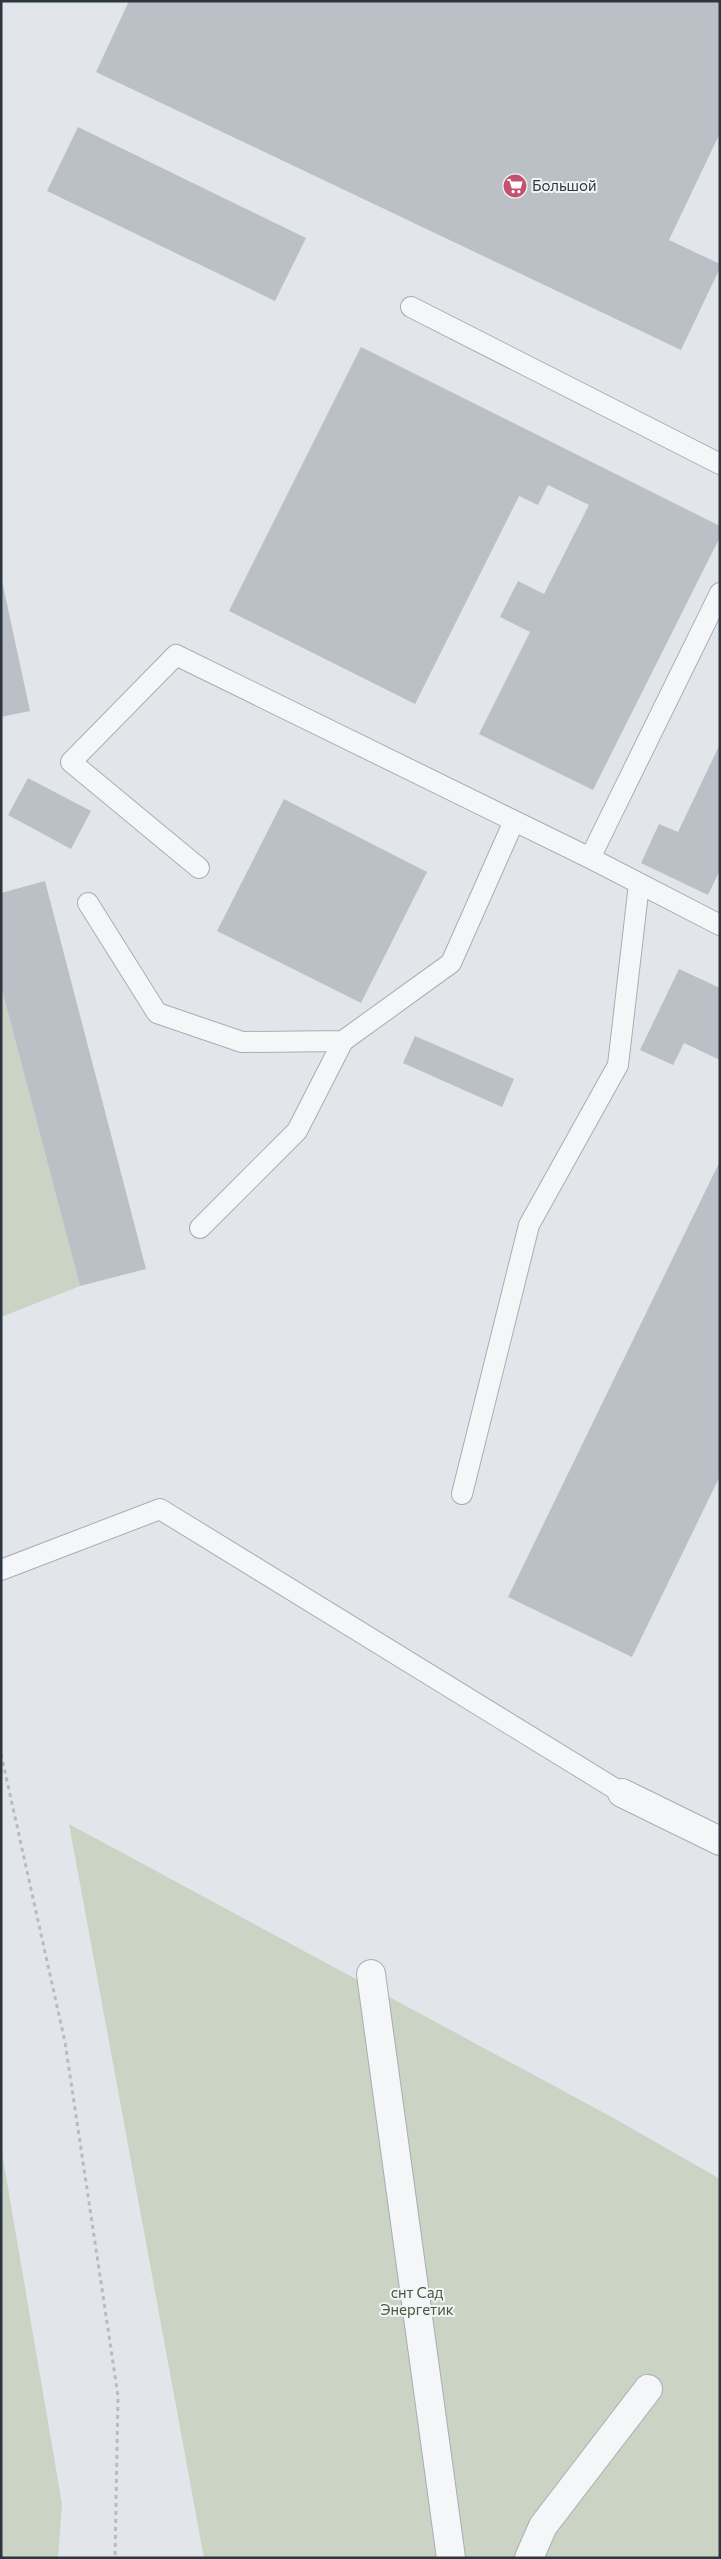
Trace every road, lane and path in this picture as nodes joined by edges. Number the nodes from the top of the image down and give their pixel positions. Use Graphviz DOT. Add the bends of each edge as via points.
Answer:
graph roads {
  1 [pos="411,307"];
  2 [pos="720,464"];
  3 [pos="720,593"];
  4 [pos="514,821"];
  5 [pos="590,858"];
  6 [pos="199,868"];
  7 [pos="640,884"];
  8 [pos="88,903"];
  9 [pos="720,925"];
  10 [pos="343,1040"];
  11 [pos="200,1228"];
  12 [pos="462,1494"];
  13 [pos="1,1570"];
  14 [pos="1,1754"];
  15 [pos="622,1794"];
  16 [pos="720,1841"];
  17 [pos="371,1974"];
  18 [pos="648,2388"];
  19 [pos="115,2558"];
  20 [pos="451,2558"];
  21 [pos="529,2558"];
  1 -- 2 [label="lane"];
  3 -- 5 [label="lane"];
  4 -- 5 [label="lane"];
  4 -- 6 [label="lane" via="176,655 71,762"];
  4 -- 10 [label="lane" via="451,963"];
  5 -- 7 [label="lane"];
  7 -- 9 [label="lane"];
  7 -- 12 [label="lane" via="618,1065 529,1225"];
  8 -- 10 [label="lane" via="158,1013 242,1042"];
  10 -- 11 [label="lane" via="297,1131"];
  13 -- 15 [label="lane" via="160,1510"];
  14 -- 19 [label="path" via="65,2042 117,2386"];
  15 -- 16 [label="street"];
  17 -- 20 [label="street"];
  18 -- 21 [label="street" via="542,2526"];
}
